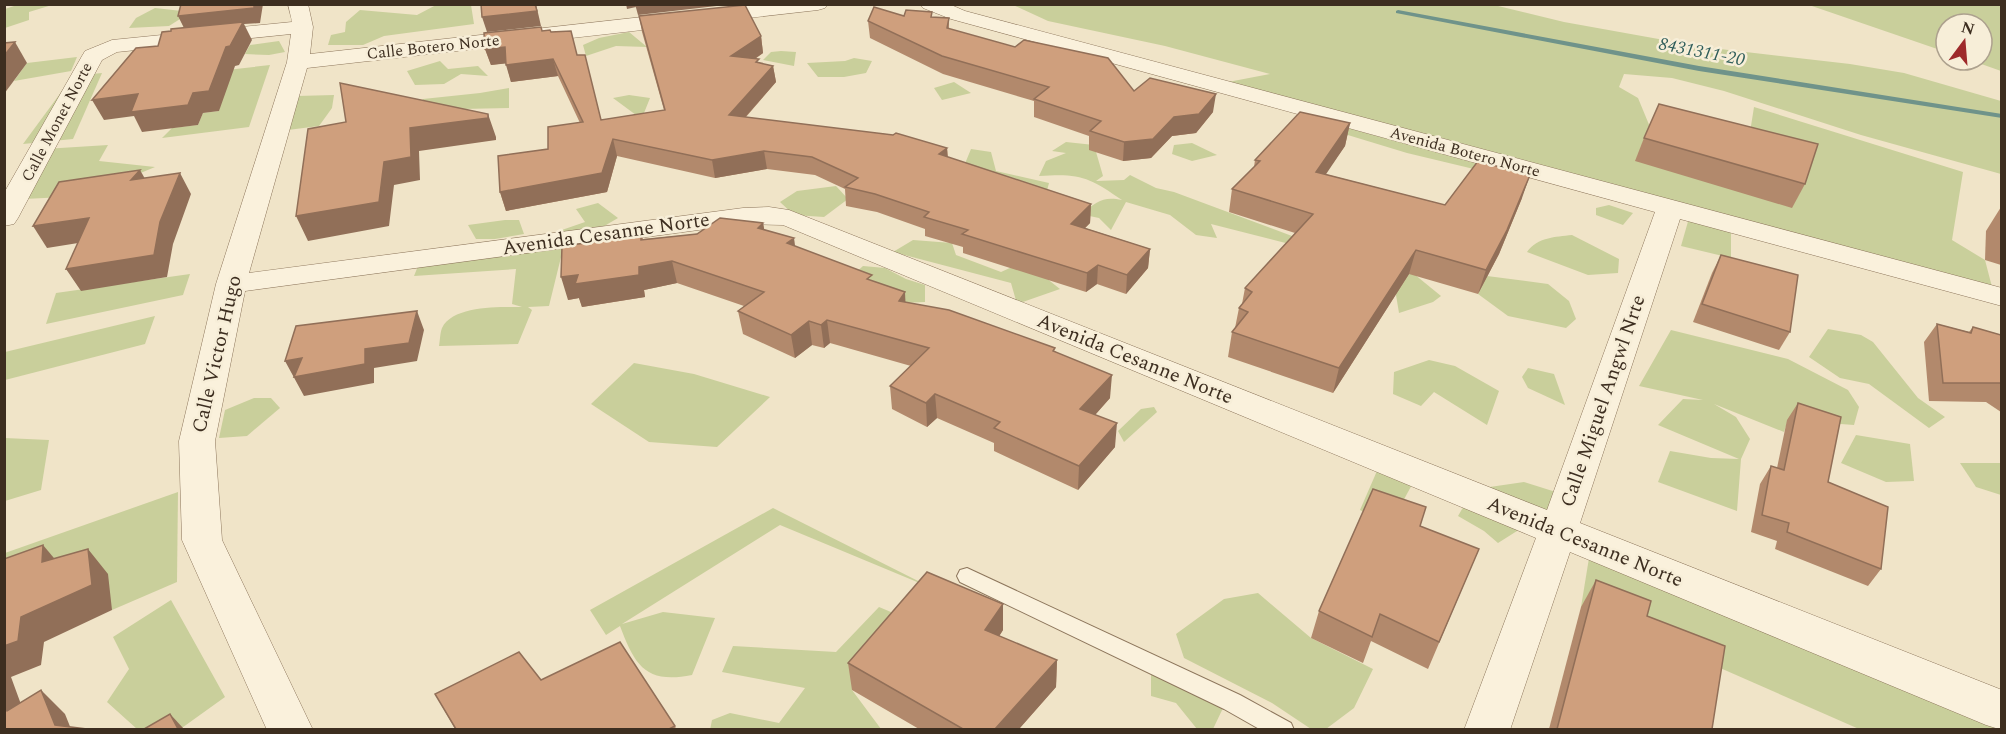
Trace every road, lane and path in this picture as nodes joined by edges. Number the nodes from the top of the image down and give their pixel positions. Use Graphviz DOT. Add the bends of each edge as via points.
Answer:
graph roads {
  1 [pos="818,4"];
  2 [pos="930,4"];
  3 [pos="300,16"];
  4 [pos="298,62"];
  5 [pos="1670,208"];
  6 [pos="4,218"];
  7 [pos="231,284"];
  8 [pos="2001,297"];
  9 [pos="1558,531"];
  10 [pos="967,576"];
  11 [pos="2001,711"];
  12 [pos="290,729"];
  13 [pos="1283,729"];
  14 [pos="1487,729"];
  1 -- 4 [label="street, Calle Botero Norte"];
  2 -- 5 [label="street, Avenida Botero Norte" via="958,15"];
  3 -- 4 [label="street, Calle Victor Hugo"];
  3 -- 6 [label="street, Calle Monet Norte" via="112,46 97,53"];
  4 -- 7 [label="street, Calle Victor Hugo"];
  5 -- 8 [label="street, Avenida Botero Norte"];
  5 -- 9 [label="street, Calle Miguel Angwl Nrte"];
  7 -- 9 [label="street, Avenida Cesanne Norte" via="743,216 789,218"];
  7 -- 12 [label="street, Calle Victor Hugo" via="197,441 202,540"];
  9 -- 11 [label="street, Avenida Cesanne Norte"];
  9 -- 14 [label="street, Calle Miguel Angwl Nrte"];
  10 -- 13 [label="lane"];
}
